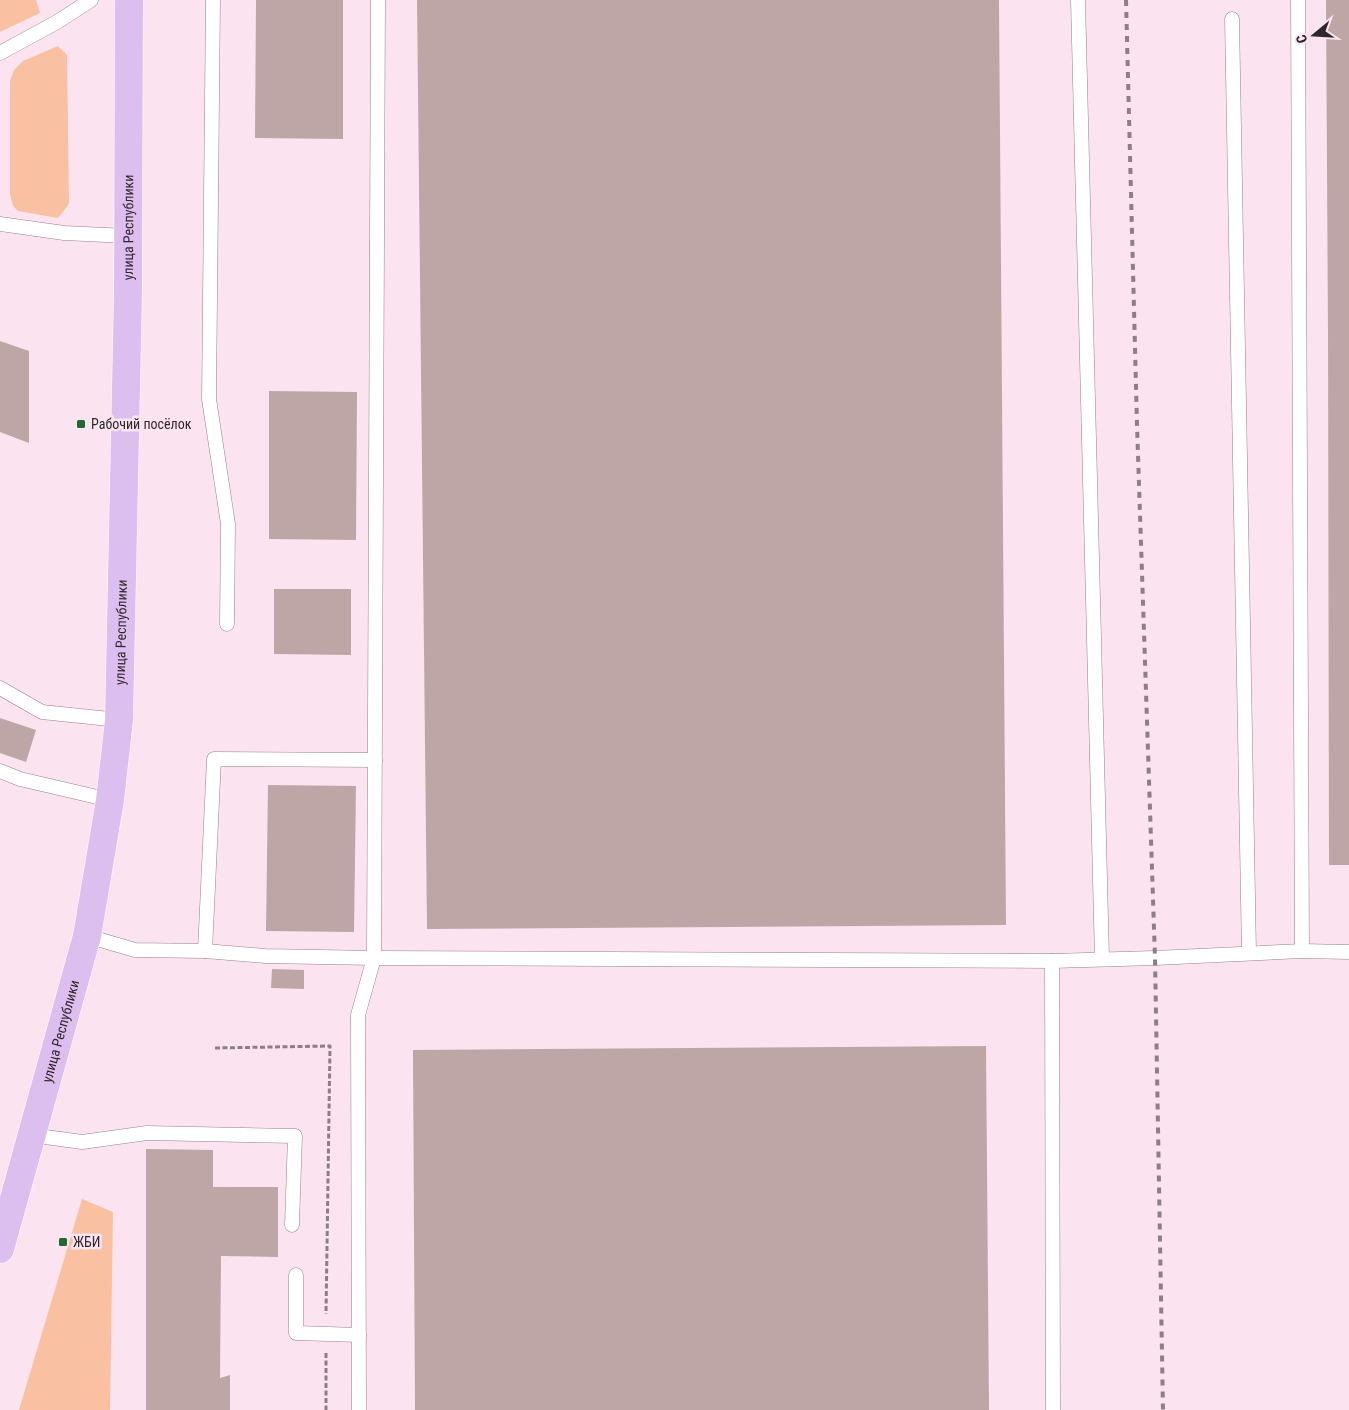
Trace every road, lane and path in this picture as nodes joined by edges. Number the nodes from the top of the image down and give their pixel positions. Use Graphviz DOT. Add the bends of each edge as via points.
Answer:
graph roads {
  1 [pos="91,0"];
  2 [pos="129,0"];
  3 [pos="213,0"];
  4 [pos="378,0"];
  5 [pos="1078,0"];
  6 [pos="1298,0"];
  7 [pos="1232,19"];
  8 [pos="0,53"];
  9 [pos="0,224"];
  10 [pos="127,236"];
  11 [pos="227,624"];
  12 [pos="0,688"];
  13 [pos="119,720"];
  14 [pos="375,760"];
  15 [pos="0,771"];
  16 [pos="110,800"];
  17 [pos="87,936"];
  18 [pos="205,951"];
  19 [pos="1302,951"];
  20 [pos="1349,952"];
  21 [pos="1249,953"];
  22 [pos="374,958"];
  23 [pos="1102,959"];
  24 [pos="1052,961"];
  25 [pos="32,1135"];
  26 [pos="292,1225"];
  27 [pos="0,1249"];
  28 [pos="296,1276"];
  29 [pos="359,1334"];
  30 [pos="359,1410"];
  31 [pos="1053,1410"];
  1 -- 8 [label="lane"];
  2 -- 10 [label="main road, улица Республики"];
  3 -- 11 [label="lane" via="208,399 228,524"];
  4 -- 14 [label="lane"];
  5 -- 23 [label="lane"];
  6 -- 19 [label="lane"];
  7 -- 21 [label="lane"];
  9 -- 10 [label="lane" via="64,233"];
  10 -- 13 [label="main road, улица Республики"];
  12 -- 13 [label="lane" via="42,712"];
  13 -- 16 [label="main road, улица Республики"];
  14 -- 18 [label="lane" via="214,759"];
  14 -- 22 [label="lane"];
  15 -- 16 [label="lane" via="20,779"];
  16 -- 17 [label="main road, улица Республики"];
  17 -- 18 [label="lane" via="136,950"];
  17 -- 25 [label="main road, улица Республики"];
  18 -- 22 [label="lane" via="265,956"];
  19 -- 20 [label="lane"];
  19 -- 21 [label="lane"];
  21 -- 23 [label="lane"];
  22 -- 24 [label="lane"];
  22 -- 29 [label="lane" via="358,1015"];
  23 -- 24 [label="lane"];
  24 -- 31 [label="lane"];
  25 -- 26 [label="lane" via="82,1142 147,1133 295,1136"];
  25 -- 27 [label="main road, улица Республики"];
  28 -- 29 [label="lane" via="296,1333"];
  29 -- 30 [label="lane"];
}
